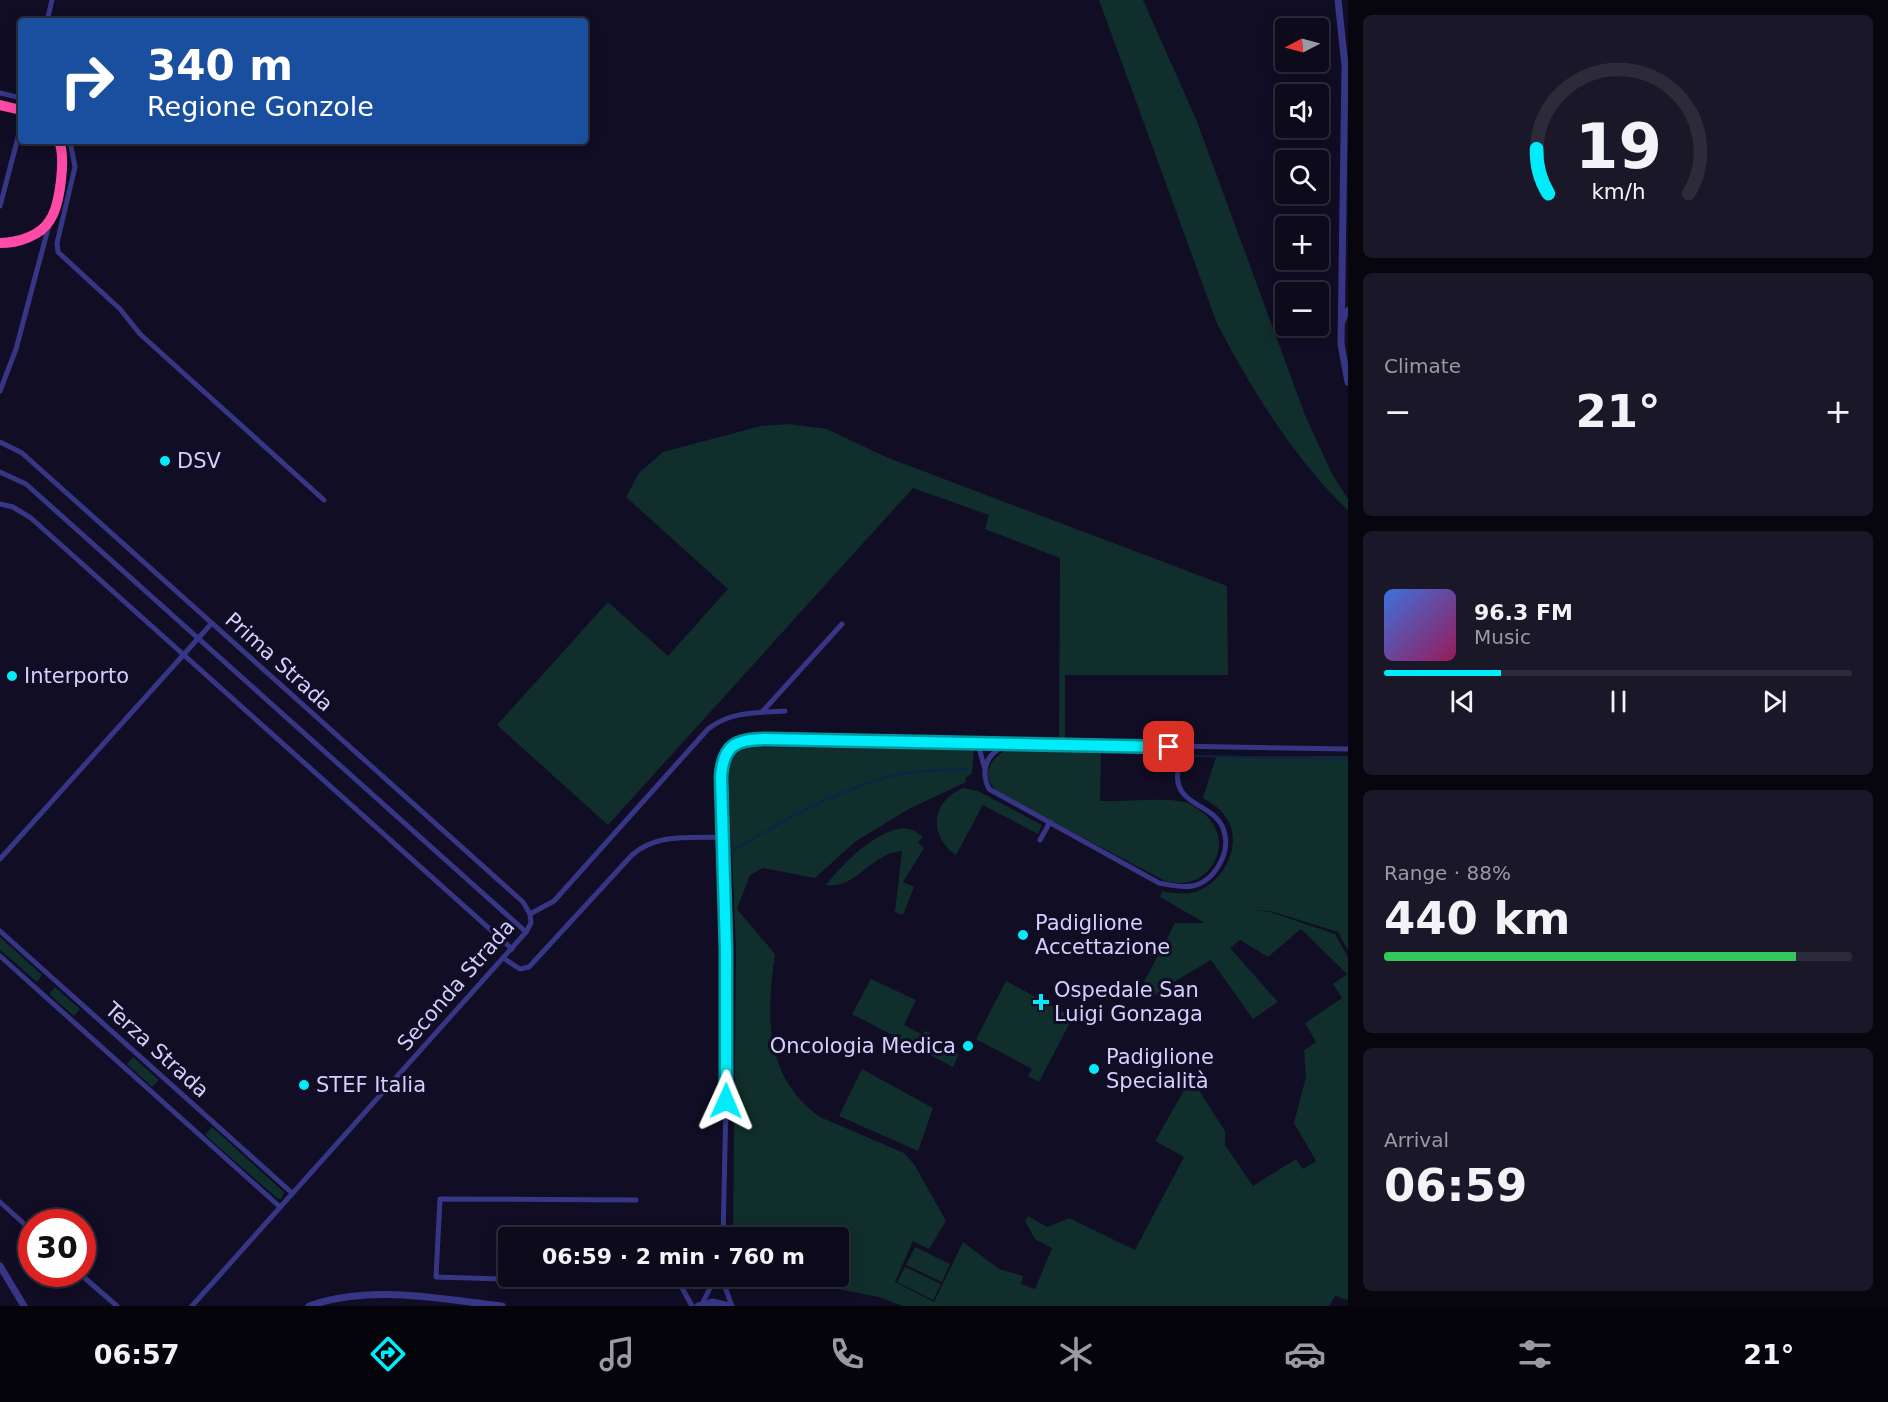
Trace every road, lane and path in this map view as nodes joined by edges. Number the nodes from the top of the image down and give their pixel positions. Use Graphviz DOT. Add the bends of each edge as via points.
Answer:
graph roads {
  1 [pos="52,0"];
  2 [pos="1338,0"];
  3 [pos="48,18"];
  4 [pos="0,93"];
  5 [pos="18,103"];
  6 [pos="18,104"];
  7 [pos="0,105"];
  8 [pos="18,137"];
  9 [pos="60,144"];
  10 [pos="71,144"];
  11 [pos="0,206"];
  12 [pos="50,220"];
  13 [pos="0,243"];
  14 [pos="1345,279"];
  15 [pos="1348,309"];
  16 [pos="1341,326"];
  17 [pos="1348,382"];
  18 [pos="0,391"];
  19 [pos="0,442"];
  20 [pos="0,472"];
  21 [pos="324,500"];
  22 [pos="0,504"];
  23 [pos="212,623"];
  24 [pos="842,624"];
  25 [pos="198,639"];
  26 [pos="183,655"];
  27 [pos="785,711"];
  28 [pos="762,712"];
  29 [pos="978,744"];
  30 [pos="1005,745"];
  31 [pos="1191,748"];
  32 [pos="1348,749"];
  33 [pos="984,769"];
  34 [pos="1050,822"];
  35 [pos="722,837"];
  36 [pos="1040,840"];
  37 [pos="0,859"];
  38 [pos="530,914"];
  39 [pos="0,931"];
  40 [pos="526,932"];
  41 [pos="512,949"];
  42 [pos="0,956"];
  43 [pos="503,958"];
  44 [pos="292,1193"];
  45 [pos="636,1200"];
  46 [pos="0,1202"];
  47 [pos="280,1207"];
  48 [pos="18,1218"];
  49 [pos="723,1227"];
  50 [pos="0,1266"];
  51 [pos="95,1287"];
  52 [pos="710,1287"];
  53 [pos="725,1287"];
  54 [pos="700,1305"];
  55 [pos="24,1306"];
  56 [pos="117,1306"];
  57 [pos="192,1306"];
  58 [pos="309,1306"];
  59 [pos="502,1306"];
  60 [pos="692,1306"];
  61 [pos="731,1306"];
  1 -- 3 [label="street"];
  2 -- 14 [label="street" via="1346,66"];
  4 -- 5 [label="street"];
  6 -- 7 [label="highway"];
  8 -- 11 [label="street"];
  9 -- 12 [label="highway" via="63,170"];
  10 -- 21 [label="street" via="75,167 58,252 120,309 140,334"];
  12 -- 13 [label="highway" via="25,239"];
  12 -- 18 [label="street" via="16,349"];
  14 -- 16 [label="street"];
  15 -- 16 [label="street"];
  16 -- 17 [label="street"];
  19 -- 23 [label="street, Prima Strada" via="22,453"];
  20 -- 25 [label="street, Prima Strada" via="26,484"];
  22 -- 26 [label="street" via="31,518"];
  23 -- 25 [label="street"];
  23 -- 38 [label="street, Prima Strada" via="523,902"];
  24 -- 28 [label="street"];
  25 -- 26 [label="street"];
  25 -- 40 [label="street, Prima Strada"];
  26 -- 37 [label="street"];
  26 -- 41 [label="street"];
  27 -- 28 [label="street, Seconda Strada"];
  28 -- 38 [label="street, Seconda Strada" via="728,716 708,729 554,901"];
  29 -- 30 [label="street"];
  29 -- 33 [label="street"];
  29 -- 35 [label="street" via="767,739 739,742 723,758"];
  30 -- 31 [label="street"];
  30 -- 33 [label="street" via="988,758"];
  31 -- 32 [label="street"];
  31 -- 34 [label="street" via="1179,766 1179,785 1185,794 1216,816 1225,839 1217,869 1204,881 1183,887 1159,883"];
  33 -- 34 [label="street" via="989,789"];
  34 -- 36 [label="street"];
  35 -- 43 [label="street" via="647,843 529,967 520,969"];
  35 -- 49 [label="street" via="727,1046"];
  38 -- 40 [label="street, Seconda Strada"];
  39 -- 44 [label="street, Terza Strada"];
  40 -- 41 [label="street, Seconda Strada"];
  41 -- 43 [label="street, Seconda Strada"];
  42 -- 47 [label="street, Terza Strada"];
  43 -- 44 [label="street, Seconda Strada"];
  44 -- 47 [label="street, Seconda Strada"];
  45 -- 60 [label="street" via="440,1199 436,1277 676,1284"];
  46 -- 48 [label="street"];
  47 -- 57 [label="street, Seconda Strada"];
  50 -- 55 [label="street"];
  51 -- 56 [label="street"];
  52 -- 54 [label="street"];
  53 -- 61 [label="street"];
  54 -- 61 [label="street" via="712,1302"];
  58 -- 59 [label="street" via="377,1294"];
}
